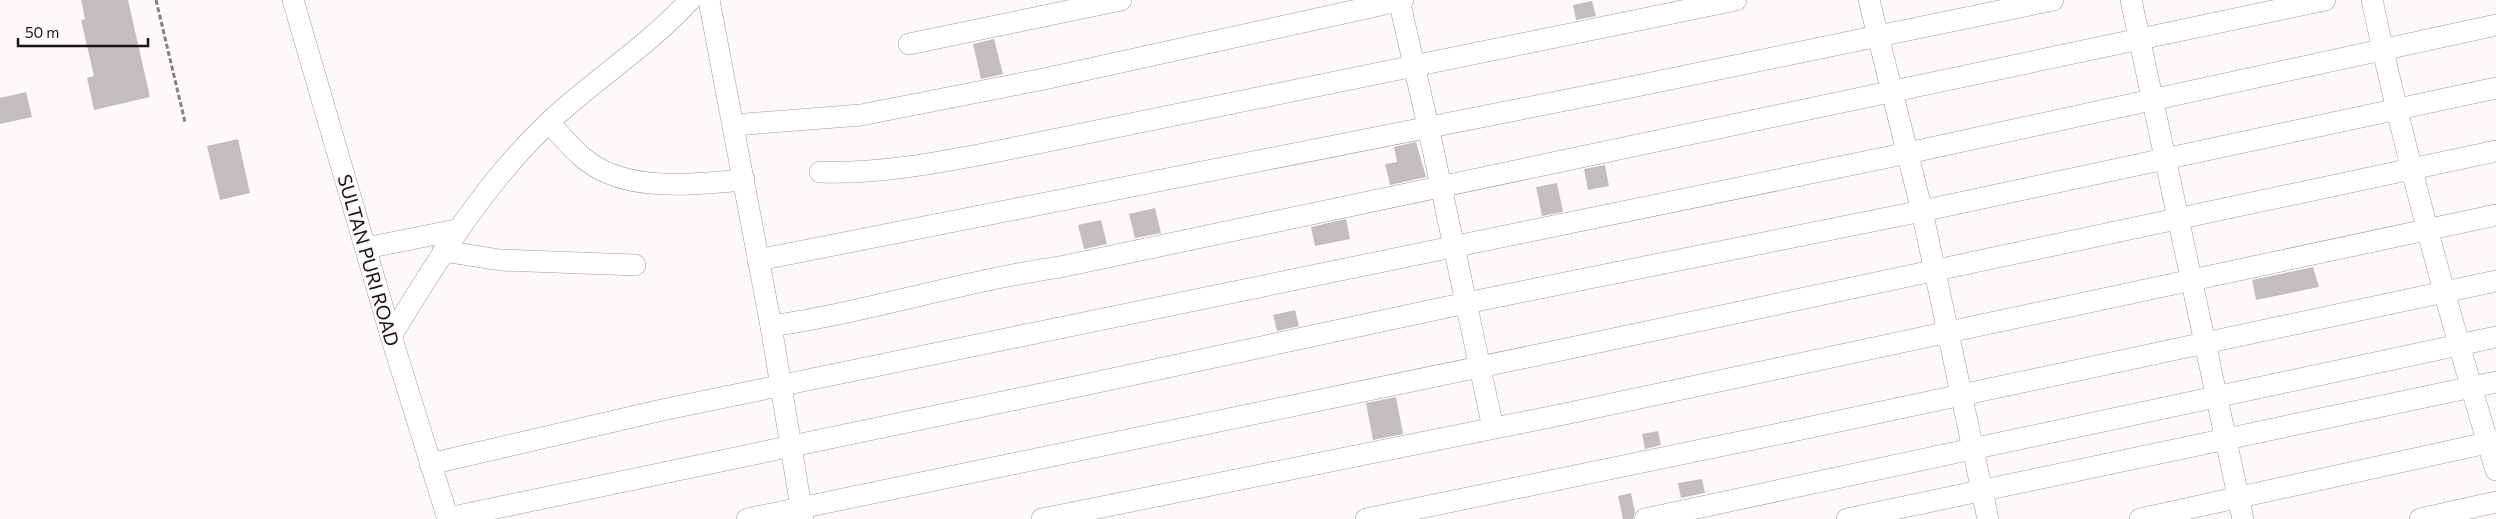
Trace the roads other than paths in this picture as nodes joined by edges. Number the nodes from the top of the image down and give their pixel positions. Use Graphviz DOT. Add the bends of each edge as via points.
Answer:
graph roads {
  1 [pos="292,0"];
  2 [pos="690,0"];
  3 [pos="709,0"];
  4 [pos="1121,0"];
  5 [pos="1400,0"];
  6 [pos="1736,0"];
  7 [pos="1869,0"];
  8 [pos="2053,0"];
  9 [pos="2131,0"];
  10 [pos="2325,0"];
  11 [pos="2372,0"];
  12 [pos="2496,25"];
  13 [pos="1878,36"];
  14 [pos="2140,39"];
  15 [pos="910,44"];
  16 [pos="2382,48"];
  17 [pos="1413,66"];
  18 [pos="2496,88"];
  19 [pos="1892,92"];
  20 [pos="2153,98"];
  21 [pos="2396,110"];
  22 [pos="549,122"];
  23 [pos="734,125"];
  24 [pos="1428,126"];
  25 [pos="2496,151"];
  26 [pos="1908,153"];
  27 [pos="2165,159"];
  28 [pos="2411,170"];
  29 [pos="820,172"];
  30 [pos="744,180"];
  31 [pos="1440,187"];
  32 [pos="1922,211"];
  33 [pos="2496,215"];
  34 [pos="2178,219"];
  35 [pos="456,230"];
  36 [pos="2427,230"];
  37 [pos="1453,246"];
  38 [pos="366,248"];
  39 [pos="443,251"];
  40 [pos="758,260"];
  41 [pos="635,264"];
  42 [pos="1936,271"];
  43 [pos="2191,280"];
  44 [pos="2496,281"];
  45 [pos="2445,292"];
  46 [pos="1466,302"];
  47 [pos="771,326"];
  48 [pos="1949,330"];
  49 [pos="391,336"];
  50 [pos="2496,337"];
  51 [pos="2206,344"];
  52 [pos="2458,345"];
  53 [pos="1479,366"];
  54 [pos="2496,382"];
  55 [pos="780,387"];
  56 [pos="2471,387"];
  57 [pos="1961,394"];
  58 [pos="2217,398"];
  59 [pos="1493,428"];
  60 [pos="2225,438"];
  61 [pos="2492,442"];
  62 [pos="791,445"];
  63 [pos="1973,449"];
  64 [pos="430,464"];
  65 [pos="2496,470"];
  66 [pos="1981,490"];
  67 [pos="2238,497"];
  68 [pos="2496,502"];
  69 [pos="802,513"];
  70 [pos="448,518"];
  71 [pos="746,519"];
  72 [pos="1042,519"];
  73 [pos="1366,519"];
  74 [pos="1645,519"];
  75 [pos="1846,519"];
  76 [pos="1988,519"];
  77 [pos="2140,519"];
  78 [pos="2243,519"];
  79 [pos="2420,519"];
  1 -- 38 [label="street, SULTAN PURI ROAD"];
  2 -- 22 [label="street"];
  3 -- 23 [label="street"];
  4 -- 15 [label="street"];
  5 -- 17 [label="street"];
  5 -- 23 [label="street" via="1044,79 878,112"];
  6 -- 17 [label="street"];
  7 -- 13 [label="street"];
  8 -- 13 [label="street"];
  9 -- 14 [label="street"];
  10 -- 14 [label="street"];
  11 -- 16 [label="street"];
  12 -- 16 [label="street"];
  13 -- 19 [label="street"];
  13 -- 24 [label="street"];
  14 -- 19 [label="street"];
  14 -- 20 [label="street"];
  16 -- 20 [label="street"];
  16 -- 21 [label="street"];
  17 -- 24 [label="street"];
  17 -- 29 [label="street" via="922,165 866,172"];
  18 -- 21 [label="street"];
  19 -- 26 [label="street"];
  19 -- 31 [label="street"];
  20 -- 26 [label="street"];
  20 -- 27 [label="street"];
  21 -- 27 [label="street"];
  21 -- 28 [label="street"];
  22 -- 30 [label="street" via="582,157 602,170 628,179 678,184"];
  22 -- 35 [label="street" via="506,167"];
  23 -- 30 [label="street"];
  24 -- 31 [label="street"];
  24 -- 40 [label="street"];
  25 -- 28 [label="street"];
  26 -- 32 [label="street"];
  26 -- 37 [label="street"];
  27 -- 32 [label="street"];
  27 -- 34 [label="street"];
  28 -- 34 [label="street"];
  28 -- 36 [label="street"];
  30 -- 40 [label="street"];
  31 -- 37 [label="street"];
  31 -- 47 [label="street"];
  32 -- 42 [label="street"];
  32 -- 46 [label="street"];
  33 -- 36 [label="street"];
  34 -- 42 [label="street"];
  34 -- 43 [label="street"];
  35 -- 38 [label="street"];
  35 -- 39 [label="street"];
  36 -- 43 [label="street"];
  36 -- 45 [label="street"];
  37 -- 46 [label="street"];
  37 -- 55 [label="street"];
  38 -- 49 [label="street, SULTAN PURI ROAD"];
  39 -- 41 [label="street" via="500,260"];
  39 -- 49 [label="street"];
  40 -- 47 [label="street"];
  42 -- 48 [label="street"];
  42 -- 53 [label="street"];
  43 -- 48 [label="street"];
  43 -- 51 [label="street"];
  44 -- 45 [label="street"];
  45 -- 51 [label="street"];
  45 -- 52 [label="street"];
  46 -- 53 [label="street"];
  46 -- 62 [label="street"];
  47 -- 55 [label="street"];
  48 -- 57 [label="street"];
  48 -- 59 [label="street"];
  49 -- 64 [label="street, SULTAN PURI ROAD"];
  50 -- 52 [label="street"];
  51 -- 57 [label="street"];
  51 -- 58 [label="street"];
  52 -- 56 [label="street"];
  52 -- 58 [label="street"];
  53 -- 59 [label="street"];
  53 -- 69 [label="street"];
  54 -- 56 [label="street"];
  55 -- 62 [label="street"];
  55 -- 64 [label="street" via="662,410"];
  56 -- 60 [label="street"];
  56 -- 61 [label="street"];
  57 -- 63 [label="street"];
  57 -- 73 [label="street"];
  58 -- 60 [label="street"];
  58 -- 63 [label="street"];
  59 -- 72 [label="street"];
  60 -- 66 [label="street"];
  60 -- 67 [label="street"];
  61 -- 65 [label="street"];
  61 -- 67 [label="street"];
  62 -- 69 [label="street"];
  62 -- 70 [label="street"];
  63 -- 66 [label="street"];
  63 -- 74 [label="street"];
  64 -- 70 [label="street, SULTAN PURI ROAD"];
  66 -- 75 [label="street"];
  66 -- 76 [label="street"];
  67 -- 77 [label="street"];
  67 -- 78 [label="street"];
  68 -- 79 [label="street"];
  69 -- 71 [label="street"];
}
